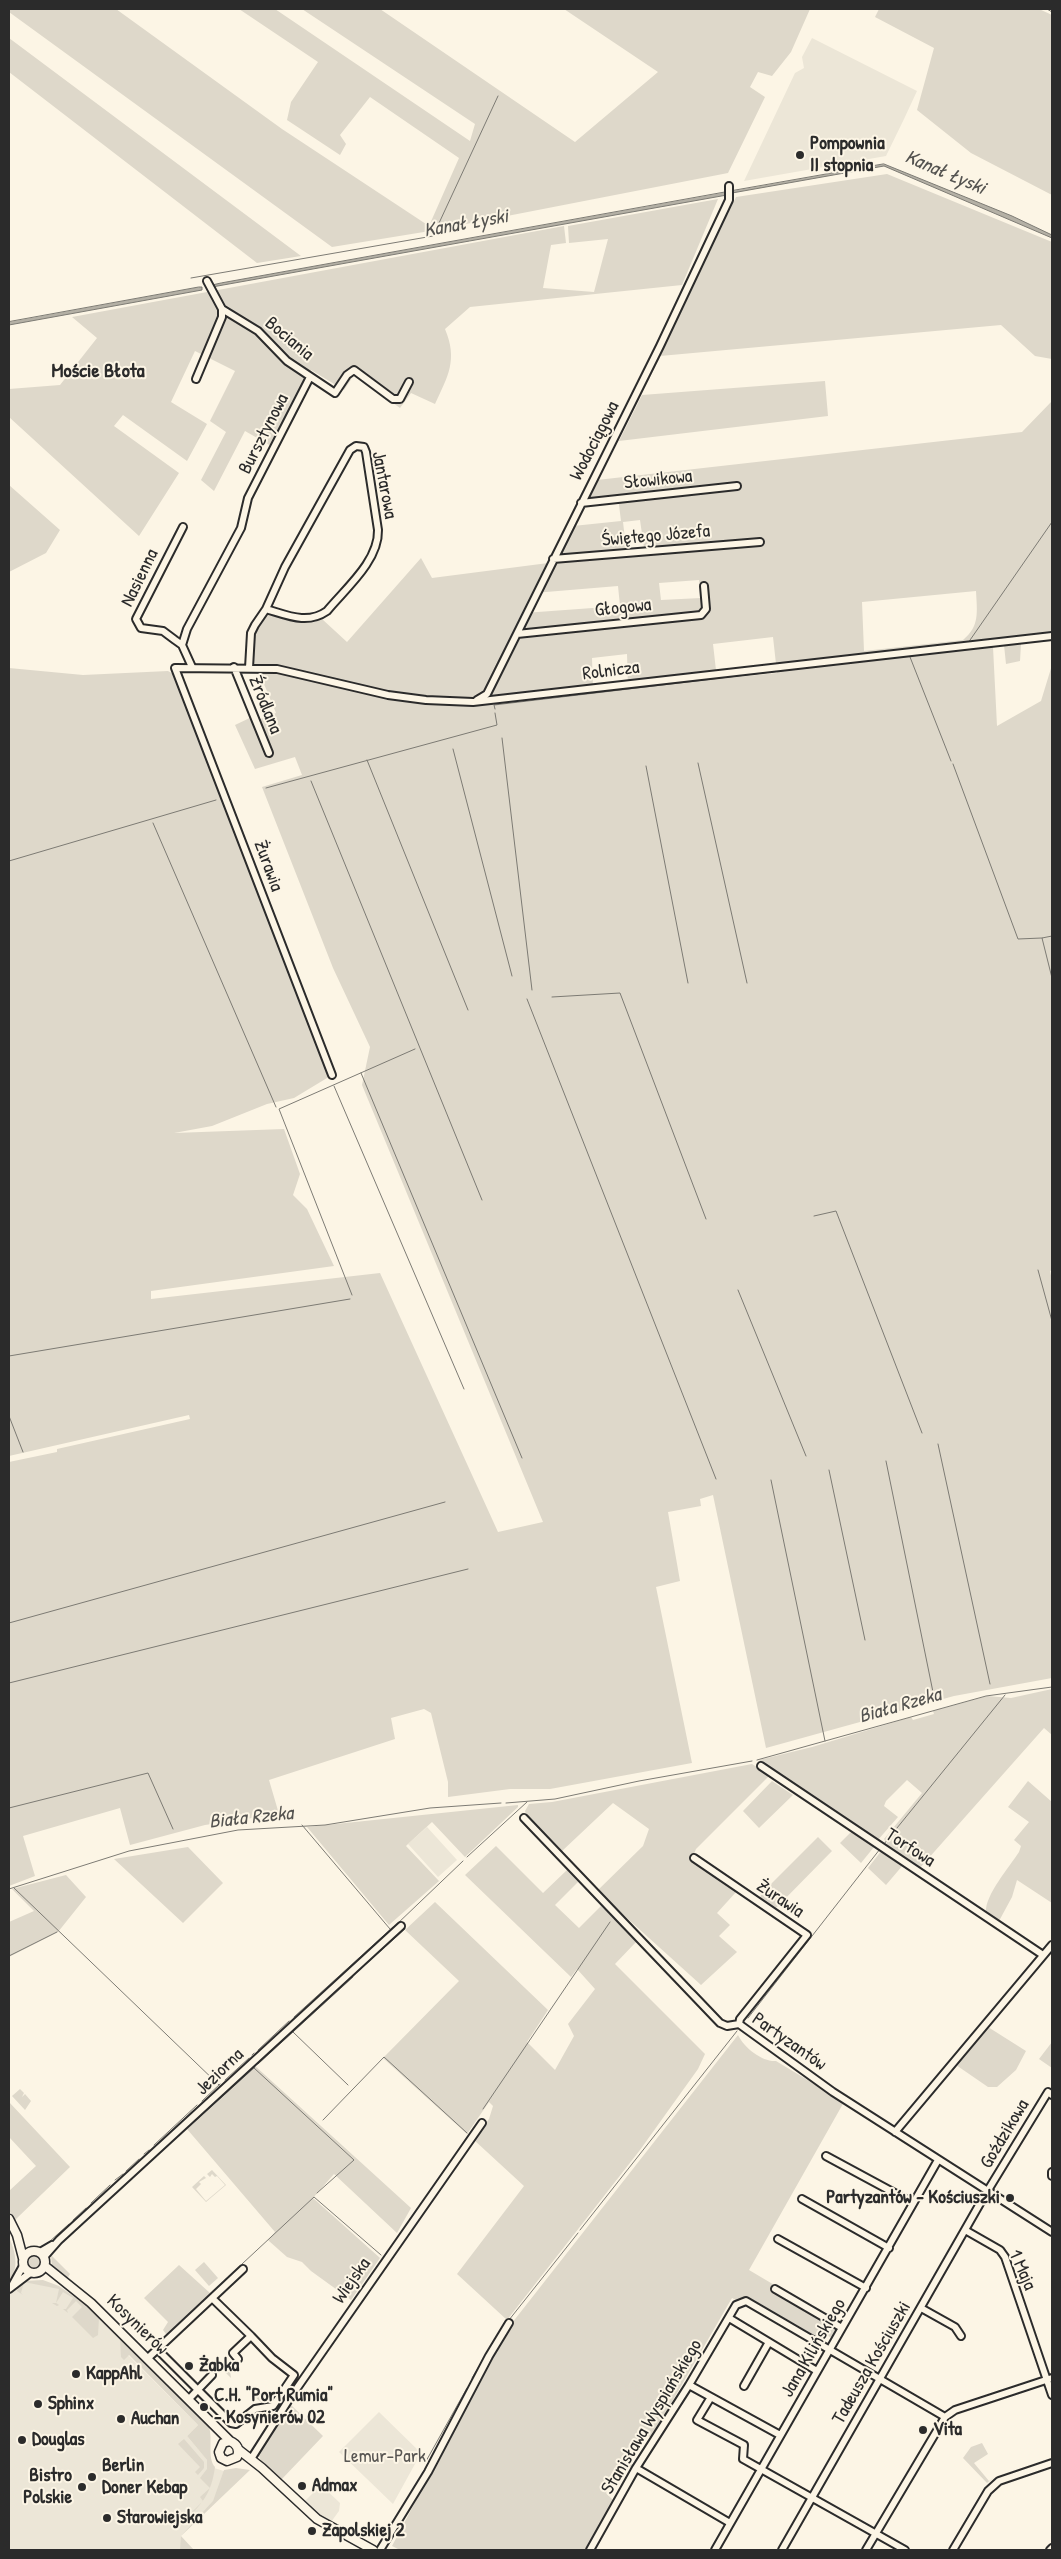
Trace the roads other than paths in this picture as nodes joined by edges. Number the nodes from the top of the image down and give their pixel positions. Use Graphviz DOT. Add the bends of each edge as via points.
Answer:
graph roads {
  1 [pos="729,186"];
  2 [pos="207,281"];
  3 [pos="222,309"];
  4 [pos="310,377"];
  5 [pos="196,379"];
  6 [pos="409,382"];
  7 [pos="737,486"];
  8 [pos="581,502"];
  9 [pos="183,527"];
  10 [pos="760,542"];
  11 [pos="553,559"];
  12 [pos="704,586"];
  13 [pos="266,609"];
  14 [pos="517,634"];
  15 [pos="1052,636"];
  16 [pos="182,645"];
  17 [pos="192,667"];
  18 [pos="234,667"];
  19 [pos="175,668"];
  20 [pos="249,668"];
  21 [pos="473,702"];
  22 [pos="269,753"];
  23 [pos="332,1074"];
  24 [pos="761,1766"];
  25 [pos="524,1818"];
  26 [pos="694,1858"];
  27 [pos="401,1926"];
  28 [pos="1052,1944"];
  29 [pos="1043,1955"];
  30 [pos="739,2024"];
  31 [pos="1050,2094"];
  32 [pos="482,2123"];
  33 [pos="895,2132"];
  34 [pos="826,2156"];
  35 [pos="938,2160"];
  36 [pos="987,2191"];
  37 [pos="802,2199"];
  38 [pos="913,2203"];
  39 [pos="9,2219"];
  40 [pos="965,2230"];
  41 [pos="1052,2232"];
  42 [pos="17,2235"];
  43 [pos="778,2239"];
  44 [pos="889,2248"];
  45 [pos="30,2251"];
  46 [pos="42,2255"];
  47 [pos="23,2262"];
  48 [pos="45,2266"];
  49 [pos="243,2269"];
  50 [pos="34,2273"];
  51 [pos="65,2283"];
  52 [pos="11,2286"];
  53 [pos="866,2288"];
  54 [pos="775,2289"];
  55 [pos="212,2298"];
  56 [pos="921,2308"];
  57 [pos="729,2318"];
  58 [pos="509,2323"];
  59 [pos="842,2328"];
  60 [pos="251,2336"];
  61 [pos="961,2336"];
  62 [pos="769,2342"];
  63 [pos="157,2349"];
  64 [pos="830,2349"];
  65 [pos="148,2358"];
  66 [pos="238,2359"];
  67 [pos="816,2371"];
  68 [pos="212,2375"];
  69 [pos="881,2378"];
  70 [pos="1050,2378"];
  71 [pos="690,2385"];
  72 [pos="744,2386"];
  73 [pos="198,2390"];
  74 [pos="1052,2395"];
  75 [pos="711,2396"];
  76 [pos="189,2398"];
  77 [pos="205,2414"];
  78 [pos="945,2417"];
  79 [pos="780,2435"];
  80 [pos="230,2441"];
  81 [pos="221,2445"];
  82 [pos="239,2450"];
  83 [pos="235,2459"];
  84 [pos="251,2459"];
  85 [pos="1052,2463"];
  86 [pos="262,2468"];
  87 [pos="636,2468"];
  88 [pos="761,2470"];
  89 [pos="812,2498"];
  90 [pos="730,2523"];
  91 [pos="876,2534"];
  92 [pos="373,2550"];
  93 [pos="380,2550"];
  94 [pos="590,2550"];
  95 [pos="715,2550"];
  96 [pos="782,2550"];
  97 [pos="866,2550"];
  98 [pos="905,2550"];
  99 [pos="953,2550"];
  1 -- 8 [label="street, Wodociągowa" via="729,200"];
  2 -- 3 [label="street"];
  3 -- 4 [label="street, Bociania" via="258,331 287,361"];
  3 -- 5 [label="street" via="220,325"];
  4 -- 6 [label="street, Bociania" via="335,393 354,370 393,399 400,399"];
  4 -- 16 [label="street, Bursztynowa" via="245,506 241,528 187,629"];
  7 -- 8 [label="street, Słowikowa"];
  8 -- 11 [label="street, Wodociągowa"];
  9 -- 16 [label="street, Nasienna" via="136,619 141,628 163,631"];
  10 -- 11 [label="street, Świętego Józefa"];
  11 -- 14 [label="street, Wodociągowa"];
  12 -- 14 [label="street, Głogowa" via="706,609 701,615"];
  13 -- 13 [label="street, Jantarowa" via="346,457 353,447 364,446 378,530 370,560 327,611 319,616 301,619"];
  13 -- 20 [label="street, Jantarowa" via="251,633"];
  14 -- 21 [label="street, Wodociągowa" via="487,694"];
  15 -- 21 [label="street, Rolnicza"];
  16 -- 17 [label="street"];
  17 -- 18 [label="street, Rolnicza"];
  17 -- 19 [label="street, Rolnicza"];
  18 -- 20 [label="street, Rolnicza"];
  18 -- 22 [label="street, Źródlana"];
  19 -- 23 [label="street, Żurawia"];
  20 -- 21 [label="street, Rolnicza" via="292,671 388,695"];
  24 -- 29 [label="street, Torfowa"];
  25 -- 30 [label="street, Partyzantów" via="720,2023 727,2026"];
  26 -- 30 [label="street, Żurawia" via="807,1935"];
  27 -- 46 [label="street, Jeziorna"];
  28 -- 29 [label="street"];
  29 -- 33 [label="street"];
  30 -- 33 [label="street, Partyzantów"];
  31 -- 36 [label="street, Goździkowa"];
  32 -- 84 [label="street, Wiejska"];
  33 -- 35 [label="street, Partyzantów"];
  34 -- 38 [label="street"];
  35 -- 36 [label="street, Partyzantów"];
  35 -- 38 [label="street, Jana Kilińskiego"];
  36 -- 40 [label="street, Tadeusza Kościuszki"];
  36 -- 41 [label="street, Partyzantów"];
  37 -- 44 [label="street"];
  38 -- 44 [label="street, Jana Kilińskiego"];
  39 -- 42 [label="main road"];
  40 -- 56 [label="street, Tadeusza Kościuszki"];
  40 -- 70 [label="street, 1 Maja" via="1000,2250 1005,2257"];
  42 -- 45 [label="main road"];
  42 -- 47 [label="main road"];
  43 -- 53 [label="street"];
  44 -- 53 [label="street, Jana Kilińskiego"];
  45 -- 46 [label="main road"];
  45 -- 47 [label="main road"];
  46 -- 48 [label="main road"];
  47 -- 50 [label="main road"];
  47 -- 52 [label="street"];
  48 -- 50 [label="main road"];
  48 -- 51 [label="main road, Kosynierów"];
  49 -- 55 [label="street"];
  50 -- 51 [label="main road, Kosynierów"];
  50 -- 52 [label="street"];
  51 -- 65 [label="main road, Kosynierów" via="91,2303"];
  53 -- 59 [label="street, Jana Kilińskiego"];
  54 -- 59 [label="street"];
  55 -- 60 [label="street"];
  55 -- 63 [label="street"];
  56 -- 61 [label="street" via="955,2327"];
  56 -- 69 [label="street, Tadeusza Kościuszki"];
  57 -- 62 [label="street"];
  57 -- 64 [label="street, Stanisława Wyspiańskiego" via="736,2305 746,2301"];
  57 -- 71 [label="street, Stanisława Wyspiańskiego"];
  58 -- 93 [label="street" via="428,2472"];
  59 -- 64 [label="street, Jana Kilińskiego"];
  60 -- 66 [label="street" via="233,2354"];
  60 -- 73 [label="street" via="272,2358 294,2373 274,2405 255,2409 242,2422 234,2424"];
  62 -- 67 [label="street"];
  62 -- 72 [label="street"];
  63 -- 65 [label="street"];
  63 -- 73 [label="street"];
  64 -- 67 [label="street, Jana Kilińskiego"];
  64 -- 69 [label="street"];
  65 -- 76 [label="main road, Kosynierów"];
  67 -- 79 [label="street, Jana Kilińskiego"];
  68 -- 73 [label="street"];
  69 -- 78 [label="street"];
  69 -- 89 [label="street, Tadeusza Kościuszki"];
  70 -- 74 [label="street, 1 Maja"];
  70 -- 78 [label="street" via="955,2410"];
  71 -- 75 [label="street"];
  71 -- 87 [label="street, Stanisława Wyspiańskiego"];
  73 -- 76 [label="street"];
  75 -- 79 [label="street"];
  75 -- 88 [label="street" via="697,2420 744,2446 743,2459"];
  76 -- 77 [label="main road, Kosynierów"];
  77 -- 80 [label="main road, Kosynierów"];
  77 -- 81 [label="main road, Kosynierów"];
  78 -- 91 [label="street"];
  79 -- 88 [label="street, Jana Kilińskiego"];
  80 -- 81 [label="main road"];
  80 -- 82 [label="main road"];
  81 -- 83 [label="main road" via="221,2458 227,2461"];
  82 -- 83 [label="main road"];
  82 -- 84 [label="main road"];
  83 -- 86 [label="main road"];
  84 -- 86 [label="main road"];
  85 -- 99 [label="street" via="999,2481 988,2491"];
  86 -- 92 [label="main road" via="311,2514"];
  87 -- 90 [label="street"];
  87 -- 94 [label="street, Stanisława Wyspiańskiego"];
  88 -- 89 [label="street"];
  88 -- 90 [label="street, Jana Kilińskiego"];
  89 -- 91 [label="street"];
  89 -- 96 [label="street, Tadeusza Kościuszki"];
  90 -- 95 [label="street, Jana Kilińskiego"];
  91 -- 97 [label="street"];
  91 -- 98 [label="street"];
}
